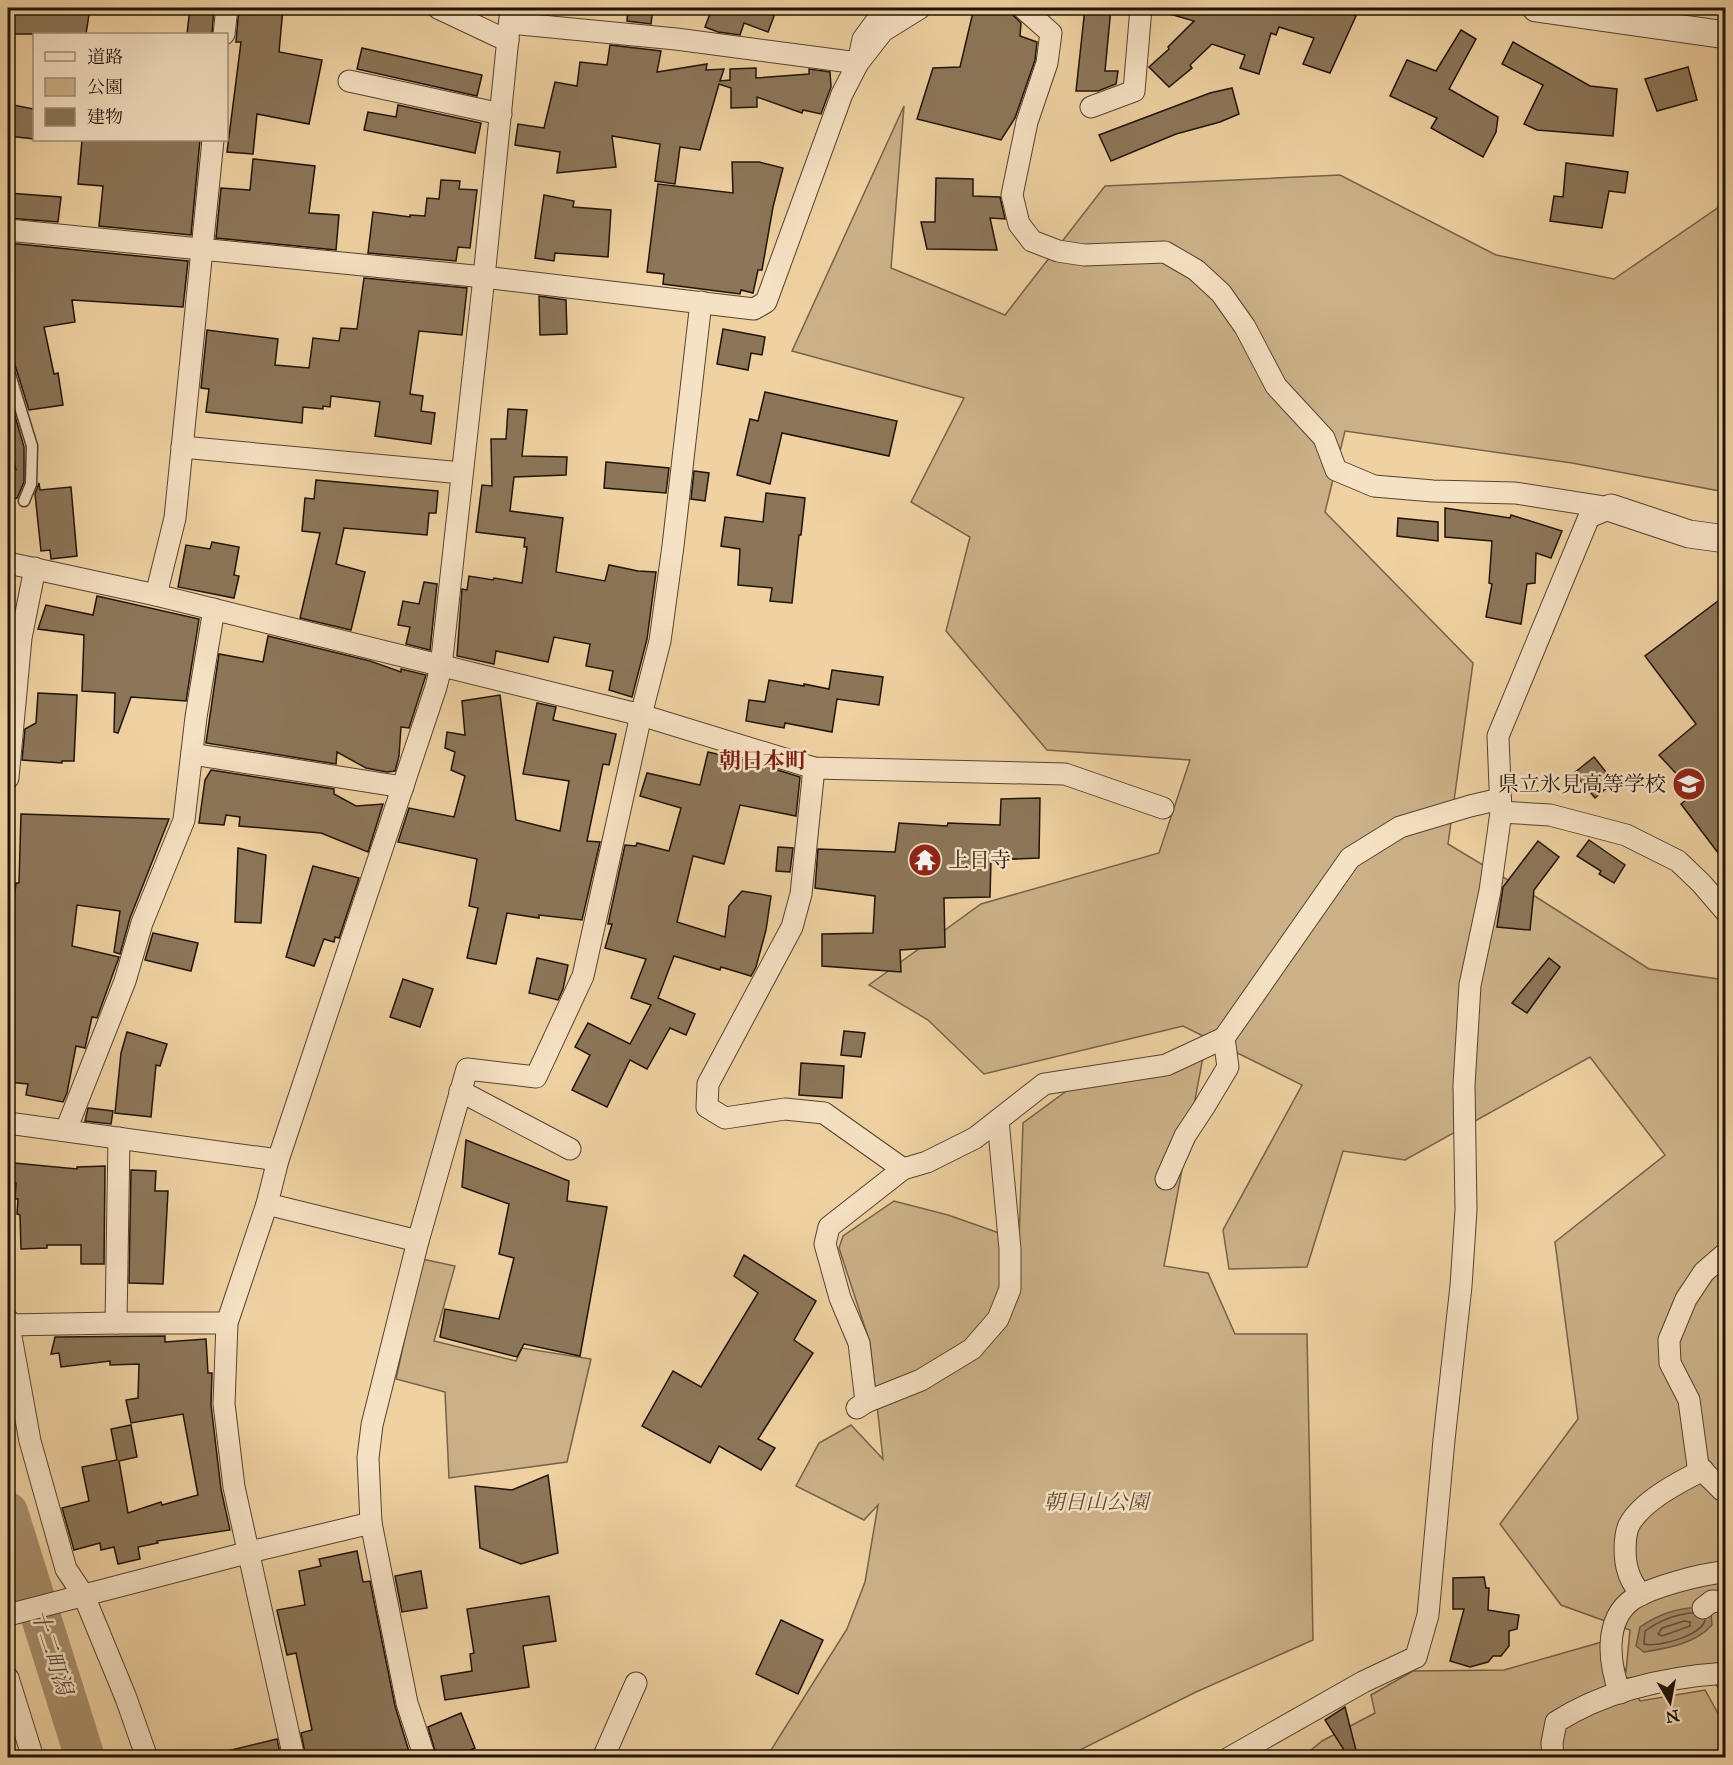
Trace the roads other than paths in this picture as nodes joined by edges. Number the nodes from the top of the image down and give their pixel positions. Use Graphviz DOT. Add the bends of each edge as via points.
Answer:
graph roads {
  1 [pos="226,8"];
  2 [pos="438,8"];
  3 [pos="886,8"];
  4 [pos="920,8"];
  5 [pos="1023,8"];
  6 [pos="1141,8"];
  7 [pos="1536,8"];
  8 [pos="510,24"];
  9 [pos="224,33"];
  10 [pos="1725,35"];
  11 [pos="858,63"];
  12 [pos="349,81"];
  13 [pos="1091,107"];
  14 [pos="501,114"];
  15 [pos="213,141"];
  16 [pos="8,230"];
  17 [pos="202,250"];
  18 [pos="484,277"];
  19 [pos="701,302"];
  20 [pos="8,368"];
  21 [pos="182,447"];
  22 [pos="462,473"];
  23 [pos="24,501"];
  24 [pos="1611,508"];
  25 [pos="1725,539"];
  26 [pos="22,566"];
  27 [pos="156,595"];
  28 [pos="214,609"];
  29 [pos="441,667"];
  30 [pos="641,715"];
  31 [pos="192,754"];
  32 [pos="813,768"];
  33 [pos="8,778"];
  34 [pos="403,787"];
  35 [pos="1501,806"];
  36 [pos="1163,808"];
  37 [pos="1725,912"];
  38 [pos="1224,1038"];
  39 [pos="460,1091"];
  40 [pos="998,1120"];
  41 [pos="8,1124"];
  42 [pos="66,1130"];
  43 [pos="119,1138"];
  44 [pos="570,1149"];
  45 [pos="278,1160"];
  46 [pos="903,1169"];
  47 [pos="1166,1179"];
  48 [pos="267,1204"];
  49 [pos="418,1241"];
  50 [pos="1725,1252"];
  51 [pos="8,1320"];
  52 [pos="116,1323"];
  53 [pos="227,1323"];
  54 [pos="8,1325"];
  55 [pos="1703,1470"];
  56 [pos="1725,1490"];
  57 [pos="371,1523"];
  58 [pos="250,1552"];
  59 [pos="1725,1572"];
  60 [pos="1641,1595"];
  61 [pos="76,1598"];
  62 [pos="1725,1602"];
  63 [pos="1703,1608"];
  64 [pos="8,1615"];
  65 [pos="1725,1673"];
  66 [pos="8,1678"];
  67 [pos="636,1683"];
  68 [pos="1620,1693"];
  69 [pos="33,1758"];
  70 [pos="147,1758"];
  71 [pos="294,1758"];
  72 [pos="425,1758"];
  73 [pos="603,1758"];
  74 [pos="1229,1758"];
  75 [pos="1553,1758"];
  1 -- 9 [label="street"];
  2 -- 8 [label="street"];
  3 -- 11 [label="street" via="863,39"];
  4 -- 11 [label="street" via="884,31"];
  5 -- 24 [label="street" via="1051,33 1047,63 1027,122 1012,195 1019,224 1032,241 1084,255 1165,252 1196,270 1221,293 1245,327 1276,386 1324,438 1336,470 1374,486 1515,492"];
  6 -- 13 [label="street" via="1134,91"];
  7 -- 10 [label="street"];
  8 -- 11 [label="street" via="676,39"];
  8 -- 14 [label="street"];
  11 -- 19 [label="street" via="842,94 766,302 754,309"];
  12 -- 14 [label="street"];
  14 -- 18 [label="street"];
  15 -- 17 [label="street"];
  16 -- 17 [label="street"];
  17 -- 18 [label="street"];
  17 -- 21 [label="street"];
  18 -- 19 [label="street"];
  18 -- 22 [label="street"];
  19 -- 30 [label="street" via="660,641"];
  20 -- 23 [label="lane" via="32,446 31,484"];
  21 -- 22 [label="street"];
  21 -- 27 [label="street" via="175,518"];
  22 -- 29 [label="street"];
  24 -- 25 [label="street" via="1689,534"];
  24 -- 35 [label="street" via="1589,518 1498,736"];
  26 -- 27 [label="street"];
  26 -- 33 [label="street" via="21,638"];
  27 -- 28 [label="street"];
  28 -- 29 [label="street"];
  28 -- 31 [label="street"];
  29 -- 30 [label="street"];
  29 -- 34 [label="street"];
  30 -- 32 [label="street"];
  30 -- 39 [label="street" via="583,976 536,1077 467,1069"];
  31 -- 34 [label="street"];
  31 -- 42 [label="street" via="184,820"];
  32 -- 36 [label="street" via="1065,774"];
  32 -- 46 [label="street" via="801,894 792,927 708,1084 707,1107 725,1118 785,1109 824,1113"];
  34 -- 45 [label="street"];
  35 -- 37 [label="street" via="1626,835 1678,861"];
  35 -- 38 [label="street" via="1470,806 1400,827 1350,858"];
  35 -- 74 [label="street" via="1490,891 1470,985 1464,1085 1467,1210 1428,1615 1416,1657"];
  38 -- 40 [label="street" via="1166,1065 1044,1084"];
  38 -- 47 [label="street" via="1228,1067 1185,1136"];
  39 -- 44 [label="street"];
  39 -- 49 [label="street"];
  40 -- 46 [label="street" via="975,1138 927,1162"];
  40 -- 46 [label="street" via="1010,1249 1010,1290 998,1319 972,1349 921,1380 861,1405 859,1343 840,1298 825,1244 830,1227"];
  41 -- 42 [label="street"];
  42 -- 43 [label="street"];
  43 -- 45 [label="street"];
  43 -- 52 [label="street"];
  45 -- 48 [label="street"];
  48 -- 49 [label="street"];
  48 -- 53 [label="street"];
  49 -- 57 [label="street" via="372,1425 368,1458"];
  50 -- 55 [label="street" via="1704,1272 1686,1299 1669,1340 1670,1363 1689,1400 1698,1466"];
  51 -- 54 [label="street"];
  52 -- 53 [label="street"];
  52 -- 54 [label="street"];
  53 -- 58 [label="street" via="224,1404 234,1487"];
  54 -- 61 [label="street" via="30,1441"];
  55 -- 56 [label="street"];
  55 -- 60 [label="street" via="1670,1487 1628,1526 1627,1570"];
  57 -- 58 [label="street"];
  57 -- 72 [label="street" via="407,1703"];
  58 -- 61 [label="street"];
  58 -- 71 [label="street"];
  59 -- 60 [label="street" via="1702,1574"];
  60 -- 68 [label="street" via="1624,1608 1614,1629 1610,1649"];
  61 -- 64 [label="street"];
  61 -- 70 [label="street" via="126,1698"];
  62 -- 63 [label="street" via="1712,1601"];
  65 -- 68 [label="street" via="1653,1683"];
  66 -- 69 [label="street"];
  67 -- 73 [label="street"];
  68 -- 75 [label="street" via="1576,1709 1556,1722"];
}
